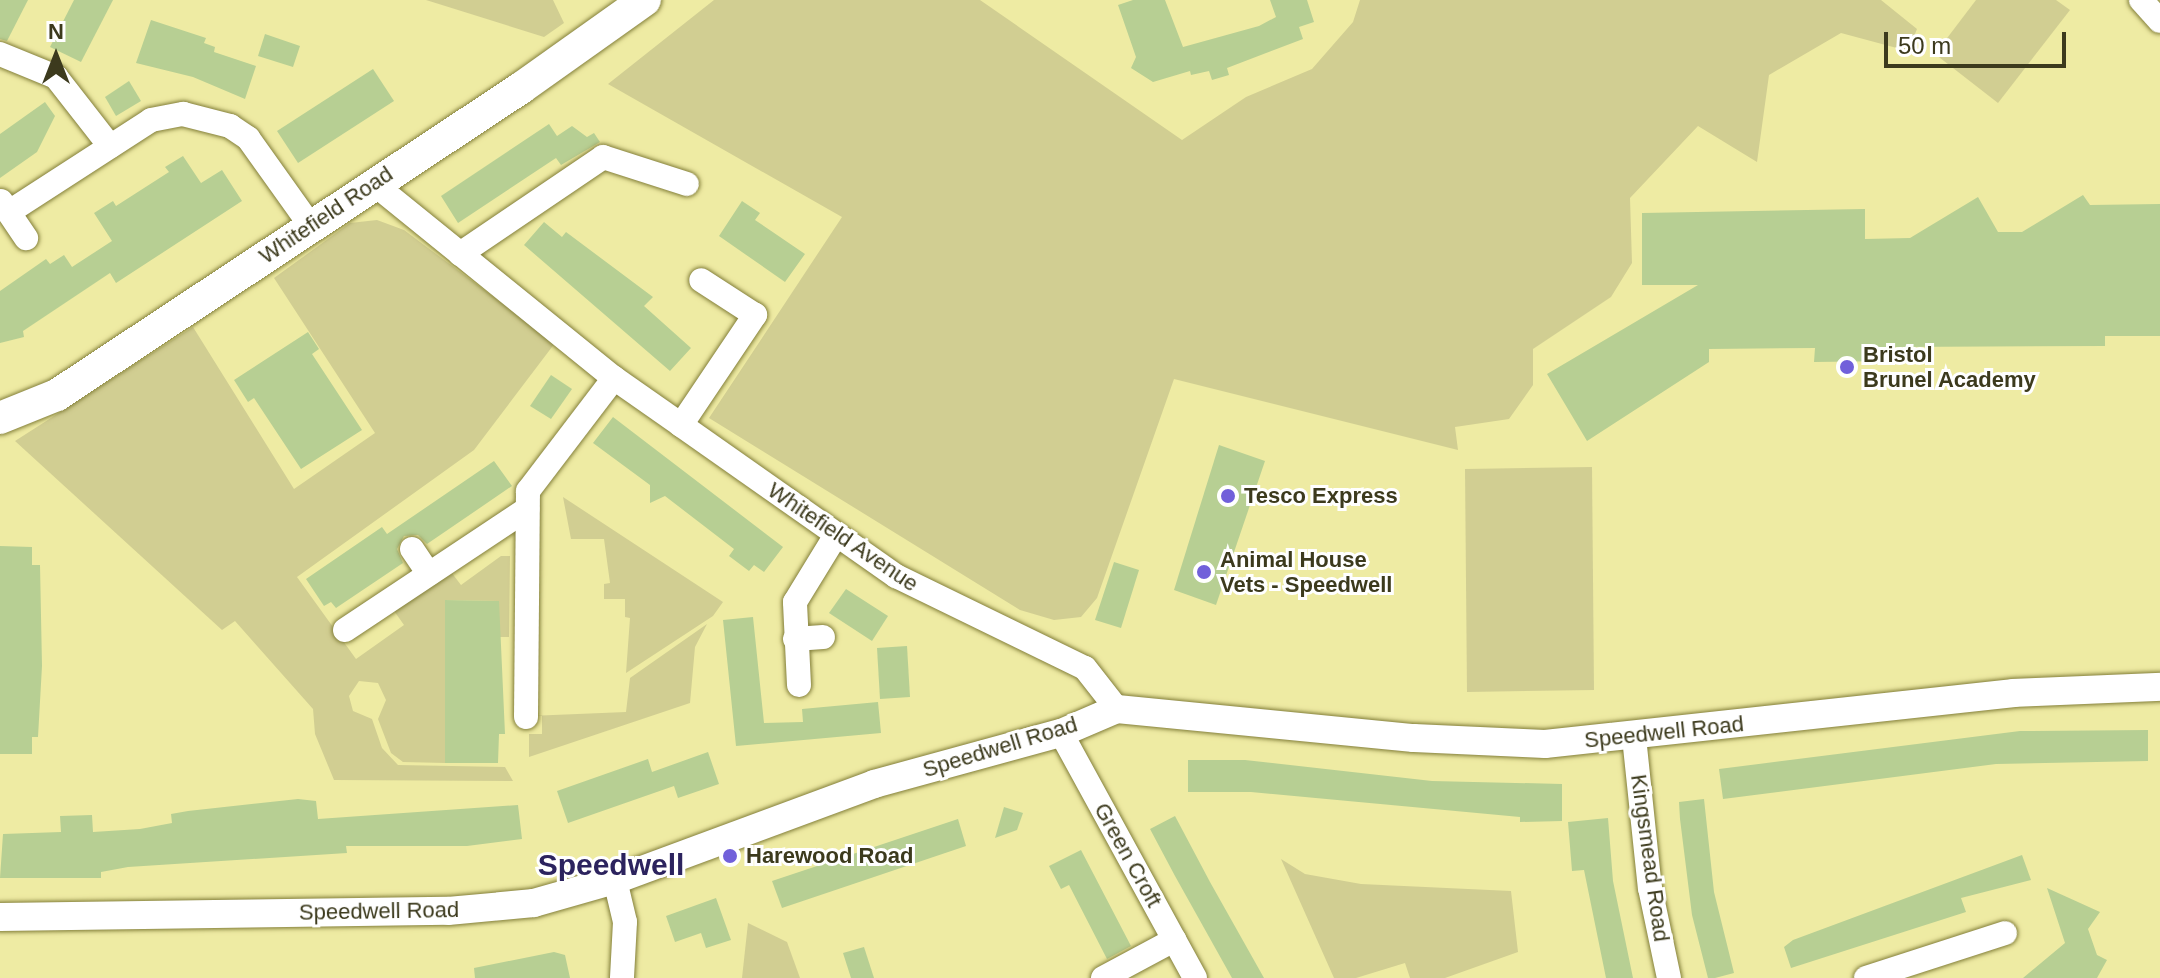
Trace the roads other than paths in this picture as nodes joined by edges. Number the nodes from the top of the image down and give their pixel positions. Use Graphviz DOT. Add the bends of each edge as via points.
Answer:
graph roads {
  1 [pos="645,0"];
  2 [pos="2141,0"];
  3 [pos="2160,21"];
  4 [pos="0,54"];
  5 [pos="110,146"];
  6 [pos="373,183"];
  7 [pos="687,184"];
  8 [pos="4,205"];
  9 [pos="310,225"];
  10 [pos="26,238"];
  11 [pos="460,254"];
  12 [pos="701,280"];
  13 [pos="614,378"];
  14 [pos="0,418"];
  15 [pos="681,425"];
  16 [pos="527,509"];
  17 [pos="836,535"];
  18 [pos="412,549"];
  19 [pos="429,574"];
  20 [pos="345,630"];
  21 [pos="823,637"];
  22 [pos="795,639"];
  23 [pos="799,685"];
  24 [pos="2160,687"];
  25 [pos="1117,709"];
  26 [pos="526,717"];
  27 [pos="1061,733"];
  28 [pos="1634,737"];
  29 [pos="615,880"];
  30 [pos="0,917"];
  31 [pos="2005,933"];
  32 [pos="1174,940"];
  33 [pos="622,978"];
  34 [pos="1103,978"];
  35 [pos="1195,978"];
  36 [pos="1669,978"];
  37 [pos="1866,978"];
  1 -- 6 [label="main road, Whitefield Road"];
  2 -- 3 [label="street"];
  4 -- 5 [label="street" via="56,77"];
  5 -- 8 [label="street"];
  5 -- 9 [label="street" via="167,115 191,115 230,126 256,146"];
  6 -- 9 [label="main road, Whitefield Road"];
  6 -- 11 [label="street, Whitefield Avenue"];
  7 -- 11 [label="street" via="603,157"];
  8 -- 10 [label="street"];
  9 -- 14 [label="main road, Whitefield Road" via="57,395"];
  11 -- 13 [label="street, Whitefield Avenue"];
  12 -- 15 [label="street" via="755,315"];
  13 -- 15 [label="street, Whitefield Avenue"];
  13 -- 16 [label="street" via="537,473"];
  15 -- 17 [label="street, Whitefield Avenue"];
  16 -- 19 [label="street"];
  16 -- 26 [label="street"];
  17 -- 22 [label="street" via="800,587"];
  17 -- 25 [label="street, Whitefield Avenue" via="896,576 1085,668"];
  18 -- 19 [label="street"];
  19 -- 20 [label="street"];
  21 -- 22 [label="street"];
  22 -- 23 [label="street"];
  24 -- 28 [label="street, Speedwell Road" via="2014,693"];
  25 -- 27 [label="street, Speedwell Road"];
  25 -- 28 [label="street, Speedwell Road" via="1452,741 1545,744"];
  27 -- 29 [label="street, Speedwell Road" via="874,784"];
  27 -- 32 [label="street, Green Croft"];
  28 -- 36 [label="street, Kingsmead Road" via="1650,888"];
  29 -- 30 [label="street, Speedwell Road" via="534,903 448,911"];
  29 -- 33 [label="street" via="625,922"];
  31 -- 37 [label="street"];
  32 -- 34 [label="street"];
  32 -- 35 [label="street, Green Croft"];
}
